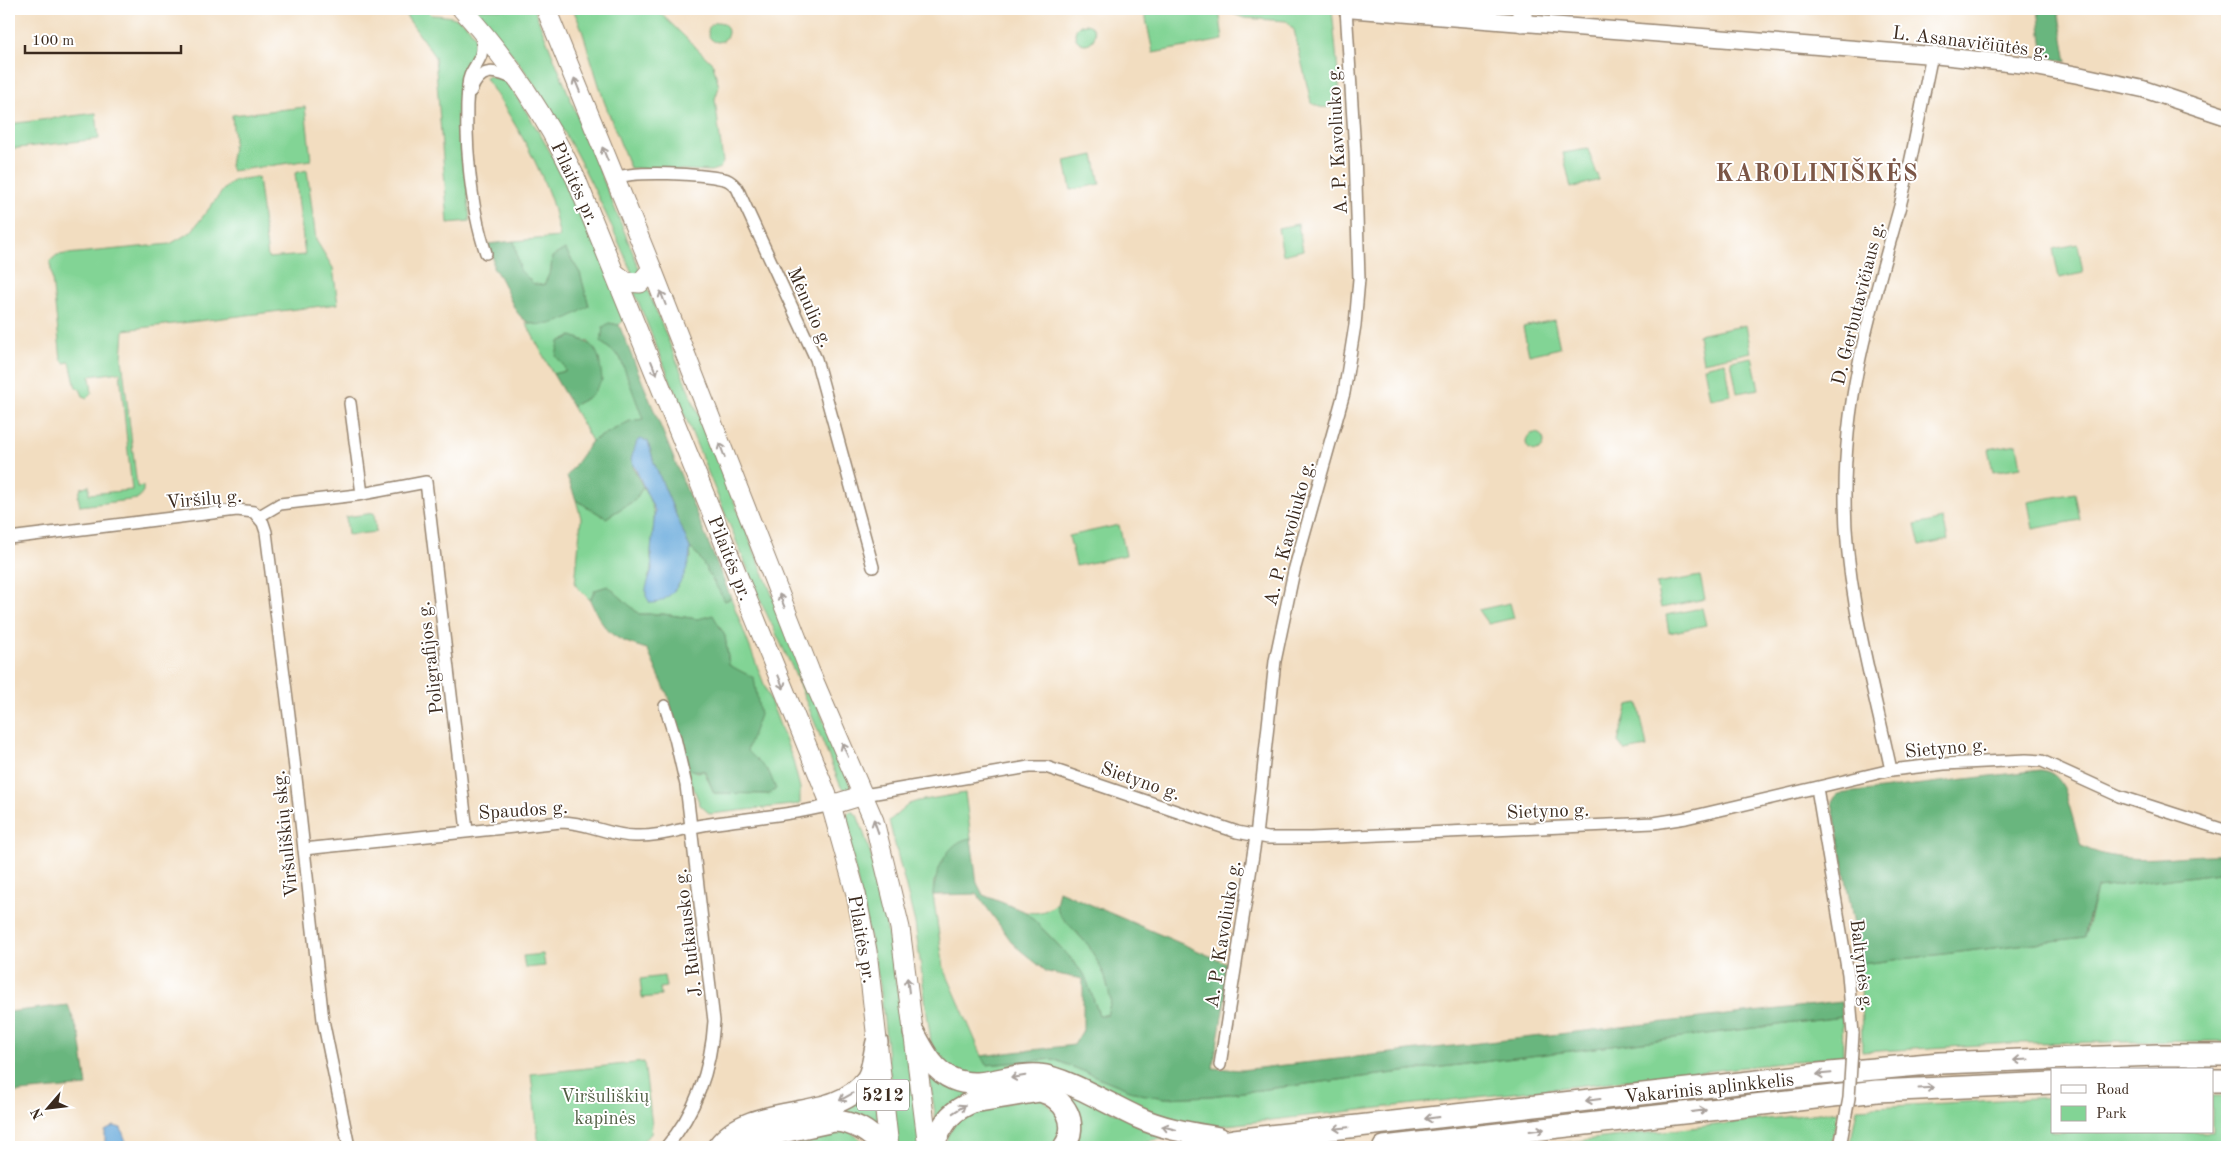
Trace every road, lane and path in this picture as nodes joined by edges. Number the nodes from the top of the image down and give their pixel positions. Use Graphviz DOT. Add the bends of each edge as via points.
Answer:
graph roads {
  1 [pos="462,9"];
  2 [pos="546,9"];
  3 [pos="1346,9"];
  4 [pos="1516,15"];
  5 [pos="480,29"];
  6 [pos="1932,55"];
  7 [pos="522,82"];
  8 [pos="468,102"];
  9 [pos="2227,116"];
  10 [pos="614,178"];
  11 [pos="486,253"];
  12 [pos="652,269"];
  13 [pos="616,274"];
  14 [pos="350,403"];
  15 [pos="426,482"];
  16 [pos="362,494"];
  17 [pos="258,517"];
  18 [pos="9,538"];
  19 [pos="873,567"];
  20 [pos="665,706"];
  21 [pos="1891,770"];
  22 [pos="1818,788"];
  23 [pos="864,795"];
  24 [pos="831,805"];
  25 [pos="692,828"];
  26 [pos="467,830"];
  27 [pos="2227,831"];
  28 [pos="1256,836"];
  29 [pos="304,849"];
  30 [pos="914,1033"];
  31 [pos="877,1042"];
  32 [pos="2227,1055"];
  33 [pos="1220,1065"];
  34 [pos="2214,1081"];
  35 [pos="2227,1081"];
  36 [pos="2051,1083"];
  37 [pos="1234,1140"];
  38 [pos="349,1147"];
  39 [pos="666,1147"];
  40 [pos="718,1147"];
  41 [pos="739,1147"];
  42 [pos="883,1147"];
  43 [pos="890,1147"];
  44 [pos="930,1147"];
  45 [pos="1064,1147"];
  46 [pos="1192,1147"];
  47 [pos="1384,1147"];
  48 [pos="1840,1147"];
  1 -- 5 [label="main road, Pilaitės pr."];
  10 -- 2 [label="main road, Pilaitės pr., one-way"];
  3 -- 4 [label="main road, L. Asanavičiūtės g."];
  3 -- 28 [label="street, A. P. Kavoliuko g." via="1356,161 1359,279 1356,325 1344,393 1283,617 1271,688"];
  4 -- 6 [label="main road, L. Asanavičiūtės g."];
  5 -- 7 [label="main road, Pilaitės pr."];
  5 -- 8 [label="street" via="482,48 468,79"];
  6 -- 9 [label="main road, L. Asanavičiūtės g." via="2026,65 2078,75 2143,89"];
  6 -- 21 [label="street, D. Gerbutavičiaus g." via="1907,178 1861,346 1847,441 1845,499 1849,561"];
  7 -- 8 [label="street" via="494,72 484,74 475,81"];
  7 -- 13 [label="main road, Pilaitės pr." via="566,157"];
  8 -- 11 [label="street" via="476,216"];
  10 -- 12 [label="main road, Pilaitės pr."];
  10 -- 19 [label="street, Mėnulio g." via="668,174 725,179 736,188 816,359"];
  12 -- 13 [label="main road" via="645,279 634,284"];
  23 -- 12 [label="main road, Pilaitės pr., one-way" via="810,672"];
  13 -- 24 [label="main road, Pilaitės pr., one-way"];
  14 -- 16 [label="street"];
  15 -- 16 [label="street, Viršilų g."];
  15 -- 26 [label="street, Poligrafijos g."];
  16 -- 17 [label="street, Viršilų g." via="280,504"];
  17 -- 18 [label="street, Viršilų g." via="254,512 237,510"];
  17 -- 29 [label="street, Viršuliškių skg." via="266,532 270,560"];
  20 -- 25 [label="street, J. Rutkausko g." via="680,757"];
  21 -- 22 [label="street, Sietyno g."];
  21 -- 27 [label="street, Sietyno g." via="1972,762 2042,761 2119,796"];
  22 -- 28 [label="street, Sietyno g." via="1654,823 1294,838"];
  22 -- 48 [label="street, Baltynės g., bridge" via="1848,974 1853,1034 1849,1098"];
  23 -- 24 [label="main road"];
  23 -- 28 [label="street, Sietyno g." via="1029,767 1046,767"];
  30 -- 23 [label="main road, Pilaitės pr., one-way" via="900,928 880,838"];
  24 -- 25 [label="street, Spaudos g."];
  24 -- 31 [label="main road, Pilaitės pr." via="856,894"];
  25 -- 26 [label="street, Spaudos g." via="636,836 623,836 574,822"];
  25 -- 39 [label="street, J. Rutkausko g." via="713,1000 713,1043 694,1107"];
  26 -- 29 [label="street, Spaudos g."];
  28 -- 33 [label="street, A. P. Kavoliuko g."];
  29 -- 38 [label="street, Viršuliškių skg." via="323,1020"];
  37 -- 30 [label="highway, one-way" via="1154,1124 1048,1076 1025,1075 982,1083 960,1082 936,1068"];
  30 -- 44 [label="main road, Pilaitės pr. / 5212"];
  31 -- 40 [label="highway, one-way" via="868,1078 852,1094 834,1103 752,1122 731,1133"];
  31 -- 43 [label="main road, Pilaitės pr. / 5212"];
  32 -- 37 [label="highway, Vakarinis aplinkkelis, one-way" via="1940,1063"];
  34 -- 35 [label="highway"];
  47 -- 36 [label="highway, Vakarinis aplinkkelis, one-way" via="1877,1091"];
  37 -- 46 [label="highway, Vakarinis aplinkkelis"];
  41 -- 42 [label="highway" via="755,1138 834,1121 862,1128"];
  44 -- 45 [label="highway, one-way" via="945,1120 964,1105 1040,1091 1060,1102 1070,1118 1070,1136"];
}
